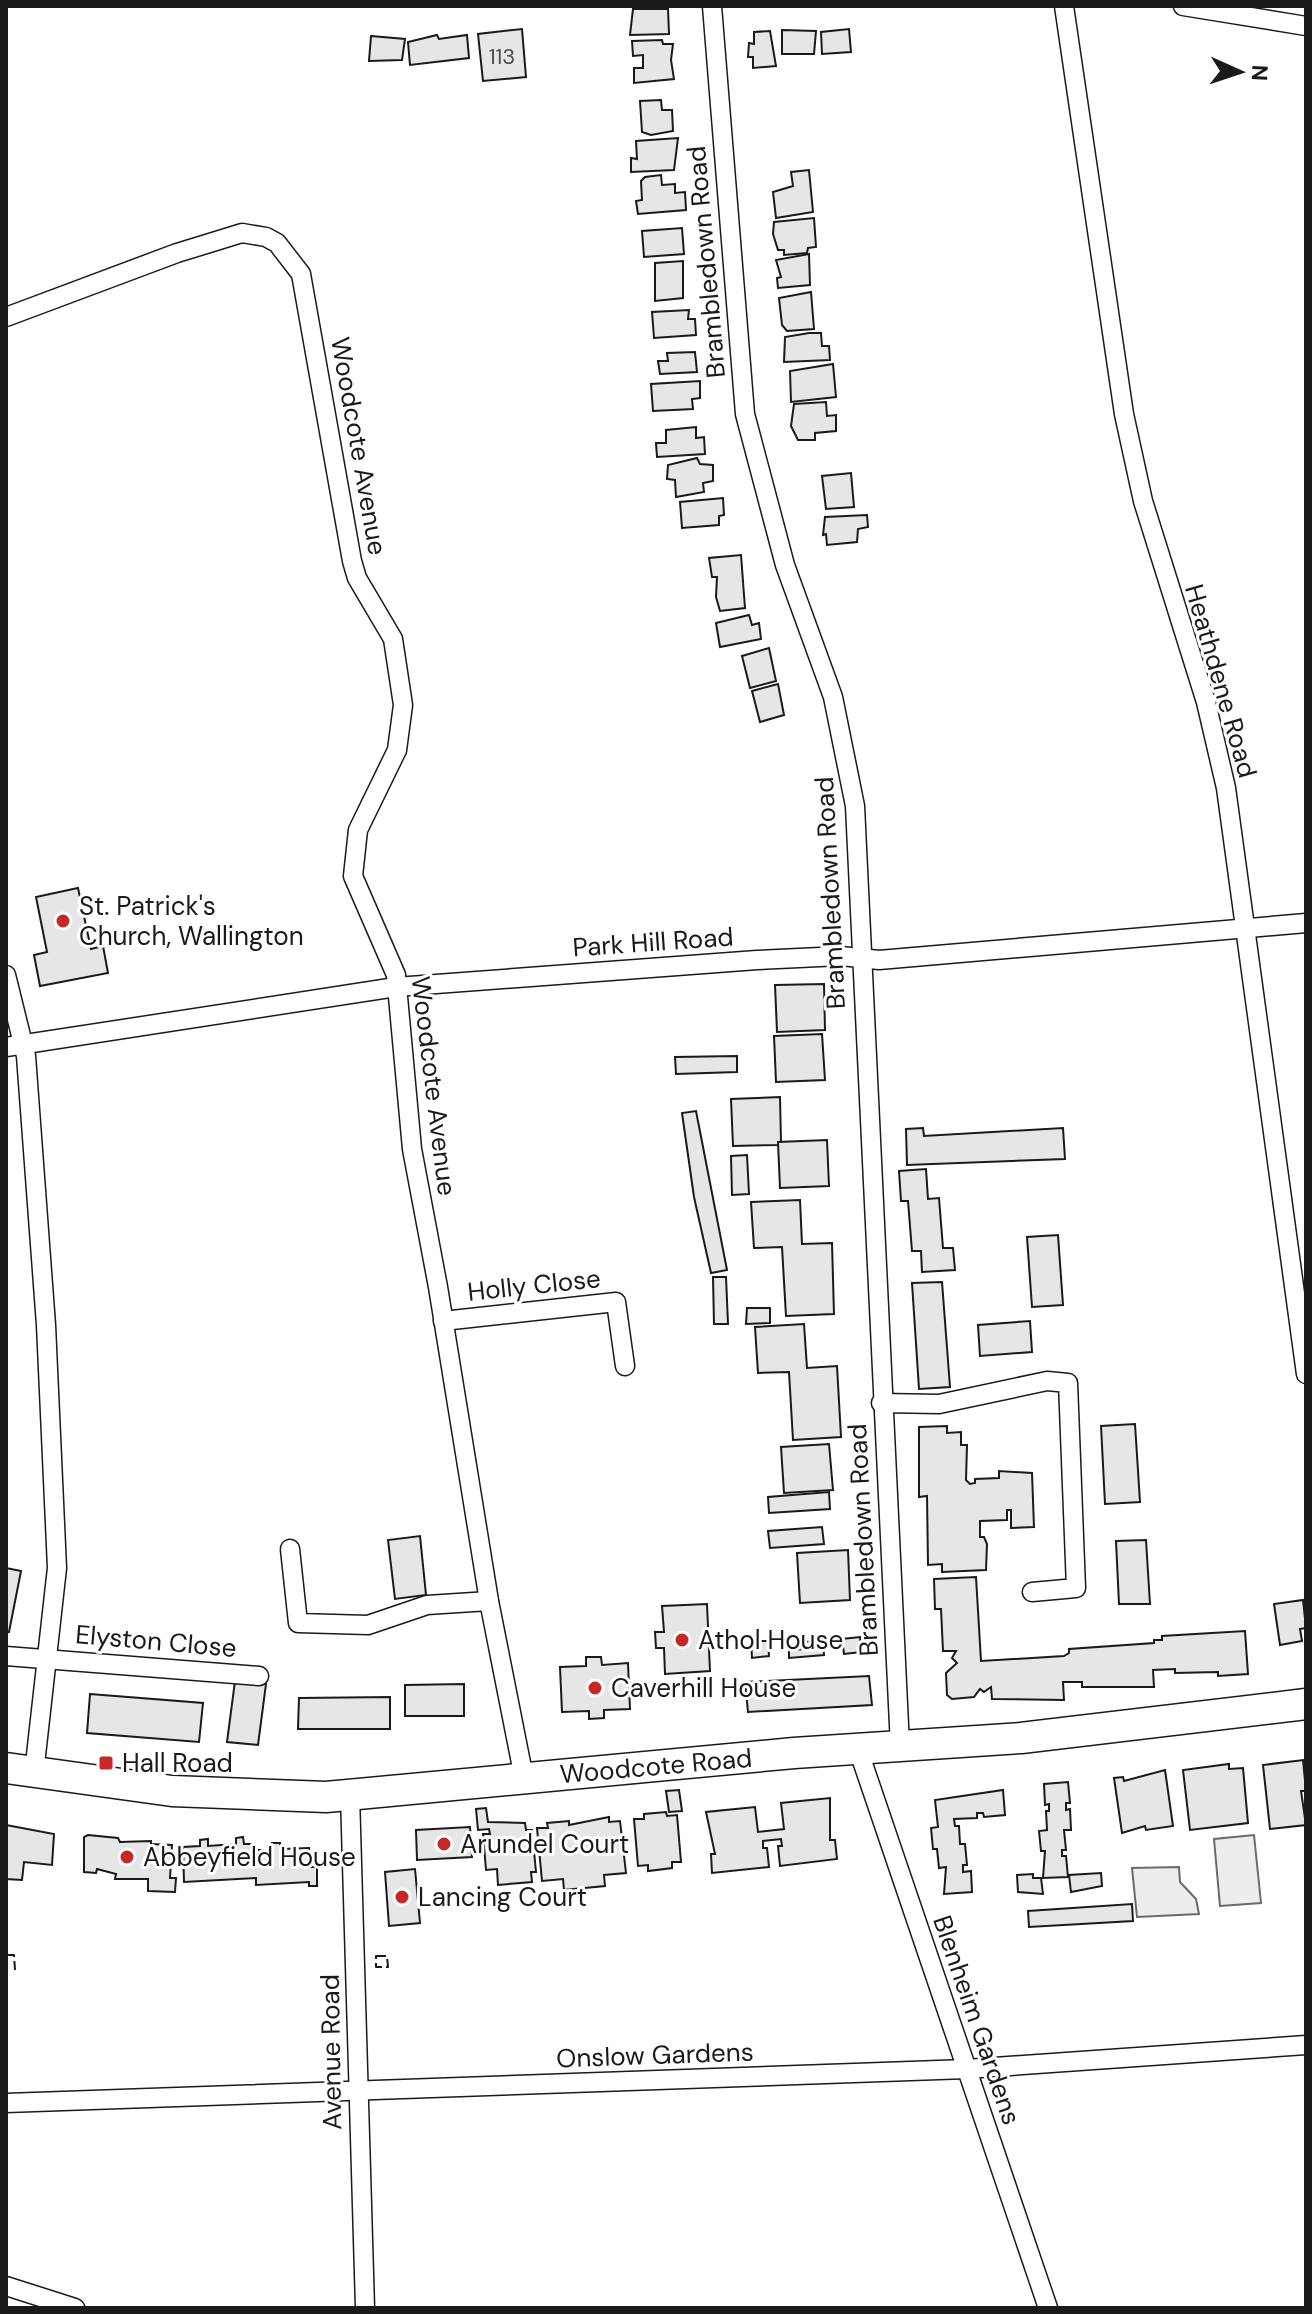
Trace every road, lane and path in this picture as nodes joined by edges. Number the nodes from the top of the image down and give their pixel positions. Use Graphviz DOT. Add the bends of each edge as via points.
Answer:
graph roads {
  1 [pos="712,6"];
  2 [pos="1064,6"];
  3 [pos="1183,6"];
  4 [pos="1306,26"];
  5 [pos="6,317"];
  6 [pos="1306,923"];
  7 [pos="1244,928"];
  8 [pos="861,958"];
  9 [pos="6,975"];
  10 [pos="396,987"];
  11 [pos="15,1046"];
  12 [pos="443,1321"];
  13 [pos="625,1366"];
  14 [pos="1306,1374"];
  15 [pos="881,1403"];
  16 [pos="290,1549"];
  17 [pos="1032,1592"];
  18 [pos="489,1601"];
  19 [pos="6,1656"];
  20 [pos="48,1662"];
  21 [pos="259,1676"];
  22 [pos="1306,1704"];
  23 [pos="900,1746"];
  24 [pos="858,1749"];
  25 [pos="20,1770"];
  26 [pos="524,1778"];
  27 [pos="350,1795"];
  28 [pos="1306,2045"];
  29 [pos="967,2069"];
  30 [pos="359,2092"];
  31 [pos="6,2103"];
  32 [pos="6,2286"];
  33 [pos="75,2308"];
  34 [pos="365,2308"];
  35 [pos="1048,2308"];
  1 -- 8 [label="street, Brambledown Road" via="745,414 785,565 843,736 855,806"];
  2 -- 7 [label="street, Heathdene Road" via="1124,414 1143,501 1200,682 1226,788"];
  3 -- 4 [label="street"];
  5 -- 10 [label="street, Woodcote Avenue" via="234,235 266,237 297,265 352,561 393,639 403,686 400,740 363,815 353,858 356,888 396,975"];
  6 -- 7 [label="street, Park Hill Road"];
  7 -- 8 [label="street, Park Hill Road"];
  7 -- 14 [label="street, Heathdene Road"];
  8 -- 10 [label="street, Park Hill Road" via="757,960"];
  8 -- 15 [label="street, Brambledown Road"];
  9 -- 11 [label="street"];
  10 -- 11 [label="street, Park Hill Road"];
  10 -- 12 [label="street, Woodcote Avenue" via="412,1149"];
  11 -- 20 [label="street" via="46,1325 57,1568"];
  12 -- 13 [label="street, Holly Close" via="616,1302"];
  12 -- 18 [label="street, Woodcote Avenue"];
  15 -- 17 [label="street" via="939,1404 1047,1381 1068,1383 1076,1588"];
  15 -- 23 [label="street, Brambledown Road"];
  16 -- 18 [label="street" via="298,1623 368,1625 427,1605"];
  18 -- 26 [label="street, Woodcote Avenue"];
  19 -- 20 [label="street, Elyston Close"];
  20 -- 21 [label="street, Elyston Close" via="61,1658"];
  20 -- 25 [label="street"];
  22 -- 23 [label="main road, Woodcote Road" via="1021,1738"];
  23 -- 24 [label="main road, Woodcote Road"];
  24 -- 26 [label="main road, Woodcote Road"];
  24 -- 29 [label="street, Blenheim Gardens"];
  25 -- 27 [label="main road, Woodcote Road" via="202,1794"];
  26 -- 27 [label="main road, Woodcote Road"];
  27 -- 30 [label="street, Avenue Road"];
  28 -- 29 [label="street, Onslow Gardens"];
  29 -- 30 [label="street, Onslow Gardens"];
  29 -- 35 [label="street, Blenheim Gardens"];
  30 -- 31 [label="street, Onslow Gardens"];
  30 -- 34 [label="street, Avenue Road"];
  32 -- 33 [label="street"];
}
